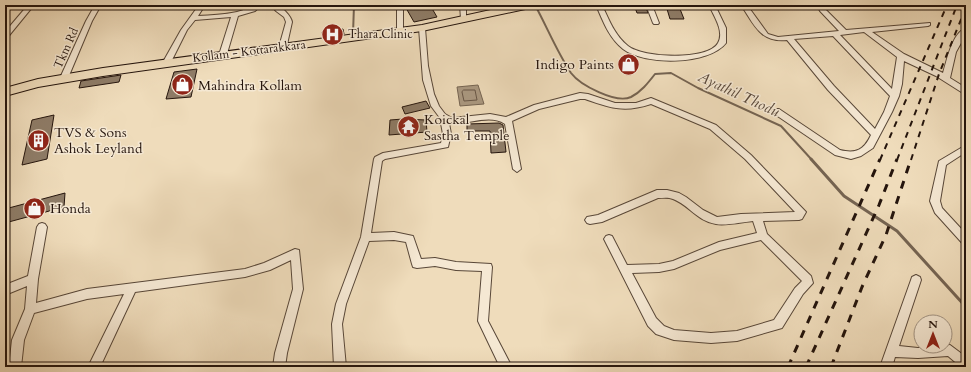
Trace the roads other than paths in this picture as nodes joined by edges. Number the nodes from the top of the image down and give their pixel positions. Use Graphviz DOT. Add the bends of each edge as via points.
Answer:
graph roads {
  1 [pos="31,5"];
  2 [pos="98,5"];
  3 [pos="202,5"];
  4 [pos="258,5"];
  5 [pos="274,5"];
  6 [pos="400,5"];
  7 [pos="464,5"];
  8 [pos="530,5"];
  9 [pos="599,5"];
  10 [pos="649,5"];
  11 [pos="712,5"];
  12 [pos="744,5"];
  13 [pos="820,5"];
  14 [pos="235,14"];
  15 [pos="193,18"];
  16 [pos="464,19"];
  17 [pos="656,23"];
  18 [pos="928,24"];
  19 [pos="422,28"];
  20 [pos="865,30"];
  21 [pos="966,30"];
  22 [pos="400,31"];
  23 [pos="844,32"];
  24 [pos="834,33"];
  25 [pos="5,36"];
  26 [pos="789,38"];
  27 [pos="963,38"];
  28 [pos="283,47"];
  29 [pos="223,55"];
  30 [pos="901,56"];
  31 [pos="167,62"];
  32 [pos="64,78"];
  33 [pos="946,78"];
  34 [pos="5,92"];
  35 [pos="966,92"];
  36 [pos="895,96"];
  37 [pos="776,111"];
  38 [pos="444,119"];
  39 [pos="507,120"];
  40 [pos="876,135"];
  41 [pos="966,148"];
  42 [pos="517,169"];
  43 [pos="757,218"];
  44 [pos="590,220"];
  45 [pos="42,228"];
  46 [pos="764,236"];
  47 [pos="366,237"];
  48 [pos="610,239"];
  49 [pos="966,241"];
  50 [pos="625,269"];
  51 [pos="33,279"];
  52 [pos="916,280"];
  53 [pos="132,288"];
  54 [pos="5,290"];
  55 [pos="30,309"];
  56 [pos="892,351"];
  57 [pos="966,364"];
  58 [pos="15,367"];
  59 [pos="94,367"];
  60 [pos="279,367"];
  61 [pos="340,367"];
  62 [pos="506,367"];
  63 [pos="886,367"];
  1 -- 25 [label="street"];
  2 -- 32 [label="street, Tkm Rd"];
  3 -- 15 [label="street"];
  4 -- 14 [label="street" via="251,11"];
  5 -- 28 [label="street" via="289,18"];
  6 -- 22 [label="street"];
  7 -- 16 [label="street"];
  8 -- 16 [label="main road, Kollam - Kottarakkara"];
  9 -- 11 [label="street" via="609,28 625,48 643,57 659,58 704,54 717,50 722,43 723,34"];
  10 -- 17 [label="street"];
  12 -- 26 [label="street" via="766,35 777,39"];
  13 -- 23 [label="street"];
  14 -- 15 [label="street"];
  14 -- 29 [label="street"];
  15 -- 31 [label="street"];
  16 -- 19 [label="main road, Kollam - Kottarakkara"];
  18 -- 20 [label="street"];
  19 -- 22 [label="main road, Kollam - Kottarakkara"];
  19 -- 38 [label="street" via="428,86 433,104"];
  20 -- 23 [label="street"];
  20 -- 30 [label="street"];
  21 -- 27 [label="street"];
  22 -- 28 [label="main road, Kollam - Kottarakkara"];
  23 -- 24 [label="street"];
  24 -- 26 [label="street"];
  24 -- 36 [label="street"];
  26 -- 40 [label="street" via="839,98"];
  27 -- 33 [label="street" via="952,55"];
  28 -- 29 [label="main road, Kollam - Kottarakkara"];
  29 -- 31 [label="main road, Kollam - Kottarakkara"];
  30 -- 33 [label="street"];
  30 -- 36 [label="street"];
  31 -- 32 [label="main road, Kollam - Kottarakkara"];
  32 -- 34 [label="main road, Kollam - Kottarakkara"];
  33 -- 35 [label="street"];
  36 -- 40 [label="street"];
  37 -- 40 [label="street" via="838,153 845,155 851,156 863,151 870,146"];
  38 -- 39 [label="street" via="451,121 495,117"];
  38 -- 47 [label="street" via="447,134 445,144 379,157"];
  39 -- 42 [label="street"];
  39 -- 43 [label="street" via="537,107 580,96 615,106 636,106 655,102 713,128 748,157 801,212 799,216"];
  41 -- 49 [label="street" via="942,163 935,201 938,210"];
  43 -- 44 [label="street" via="715,221 678,196 667,193 657,194 599,219"];
  43 -- 46 [label="street"];
  45 -- 51 [label="street"];
  46 -- 50 [label="street" via="718,246 674,265"];
  46 -- 50 [label="street" via="807,278 808,284 799,291 778,324 737,336 683,337 660,330 652,322"];
  47 -- 61 [label="street" via="337,324"];
  47 -- 62 [label="street" via="394,236 410,239 417,264 435,262 487,267 483,320"];
  48 -- 50 [label="street"];
  51 -- 54 [label="street"];
  51 -- 55 [label="street"];
  52 -- 56 [label="street"];
  53 -- 55 [label="street" via="87,294"];
  53 -- 59 [label="street"];
  53 -- 60 [label="street" via="245,273 266,267 295,253 298,289"];
  55 -- 58 [label="street" via="18,340"];
  56 -- 57 [label="street" via="918,353 950,350"];
  56 -- 63 [label="street"];
}
